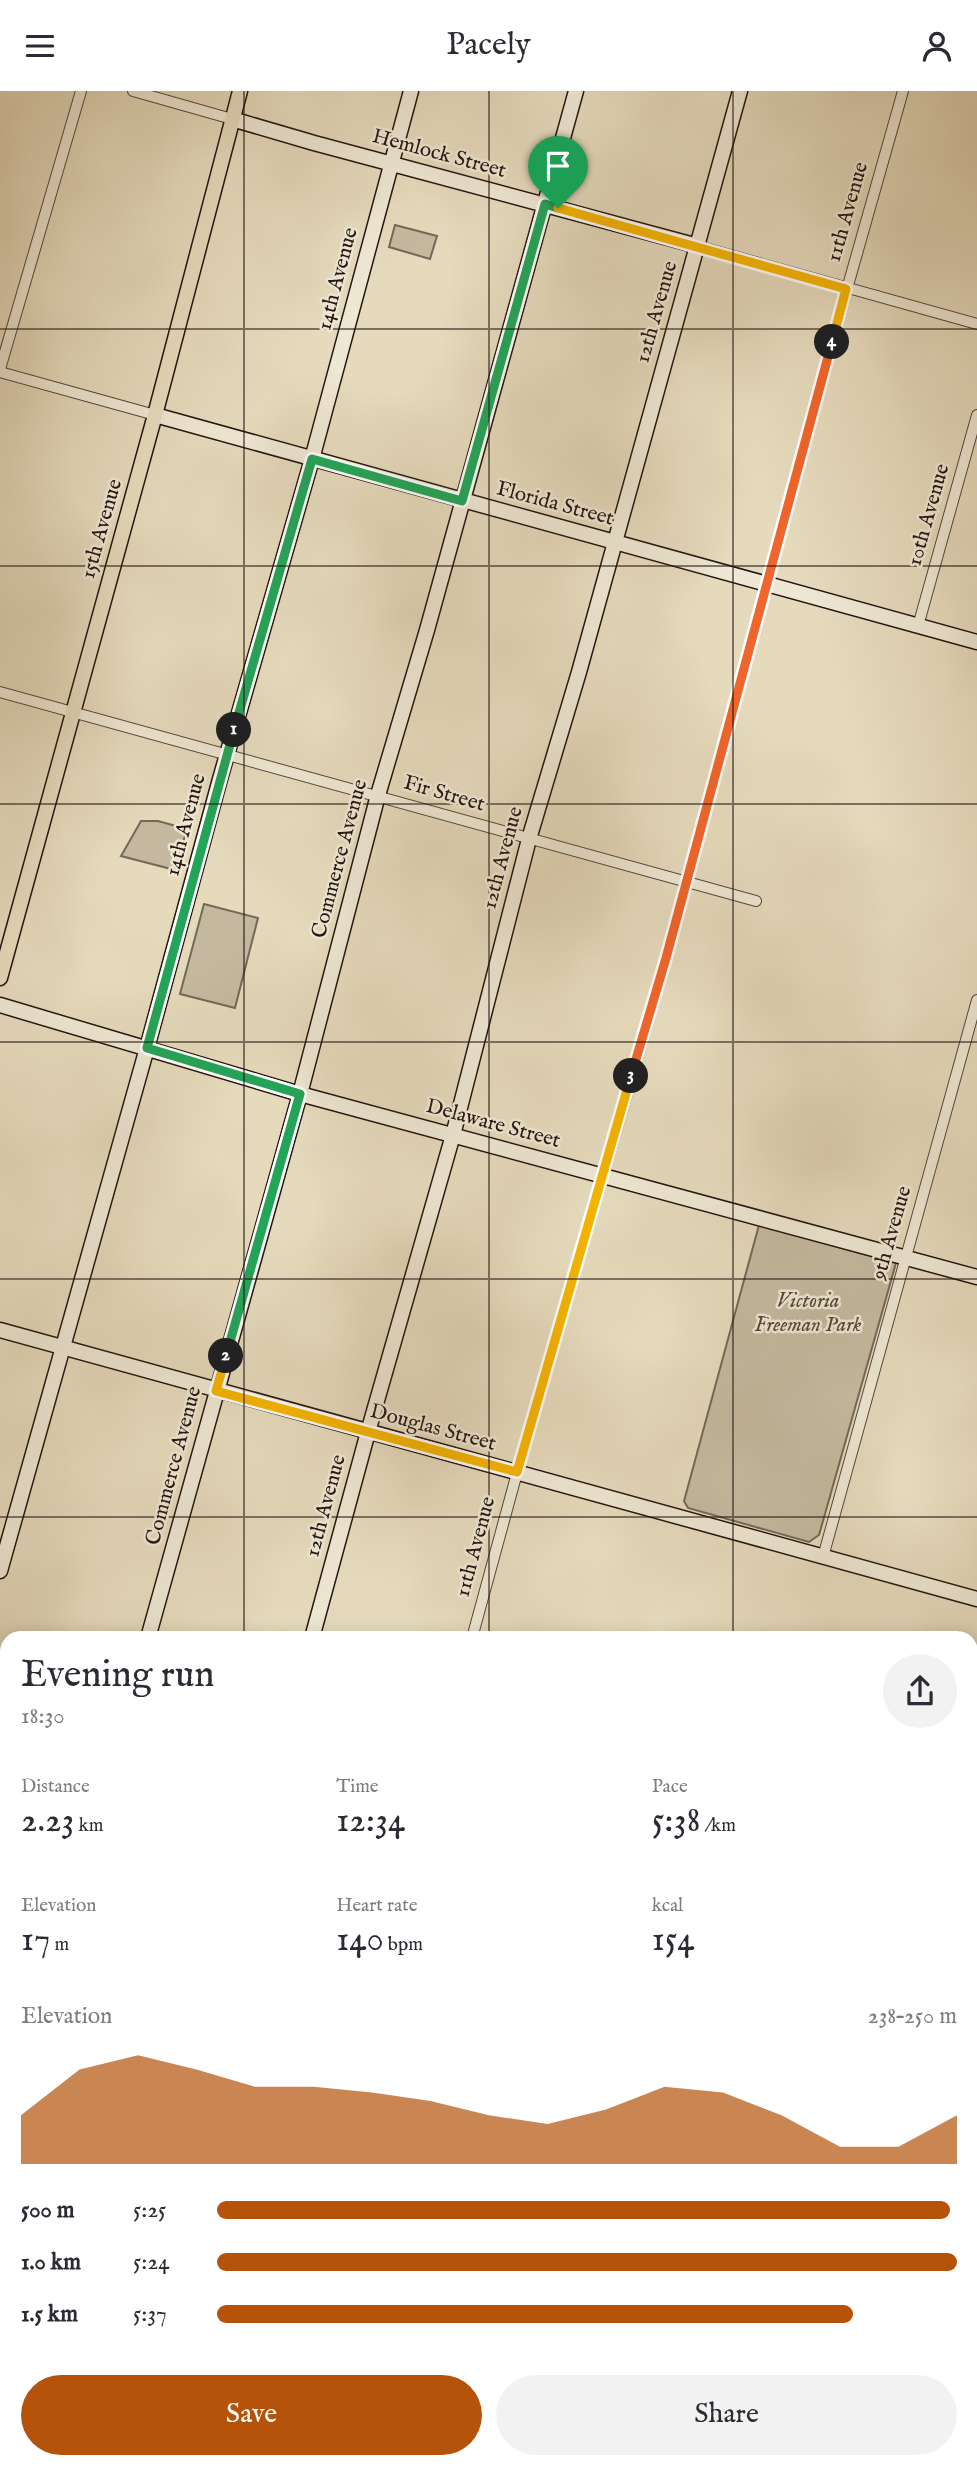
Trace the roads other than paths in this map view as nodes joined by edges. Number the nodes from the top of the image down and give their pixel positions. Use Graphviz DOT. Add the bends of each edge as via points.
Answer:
graph roads {
  1 [pos="81,91"];
  2 [pos="133,91"];
  3 [pos="240,91"];
  4 [pos="411,91"];
  5 [pos="576,91"];
  6 [pos="740,91"];
  7 [pos="903,91"];
  8 [pos="233,119"];
  9 [pos="392,163"];
  10 [pos="545,204"];
  11 [pos="698,246"];
  12 [pos="846,289"];
  13 [pos="977,324"];
  14 [pos="0,370"];
  15 [pos="155,415"];
  16 [pos="977,415"];
  17 [pos="312,459"];
  18 [pos="462,501"];
  19 [pos="613,541"];
  20 [pos="767,584"];
  21 [pos="918,626"];
  22 [pos="977,642"];
  23 [pos="0,692"];
  24 [pos="72,711"];
  25 [pos="227,753"];
  26 [pos="378,795"];
  27 [pos="529,839"];
  28 [pos="685,881"];
  29 [pos="756,901"];
  30 [pos="0,978"];
  31 [pos="977,1000"];
  32 [pos="0,1005"];
  33 [pos="147,1048"];
  34 [pos="300,1094"];
  35 [pos="453,1135"];
  36 [pos="603,1175"];
  37 [pos="905,1257"];
  38 [pos="977,1277"];
  39 [pos="0,1330"];
  40 [pos="63,1348"];
  41 [pos="216,1391"];
  42 [pos="368,1432"];
  43 [pos="517,1472"];
  44 [pos="823,1557"];
  45 [pos="0,1571"];
  46 [pos="977,1599"];
  47 [pos="150,1631"];
  48 [pos="314,1631"];
  49 [pos="473,1631"];
  1 -- 14 [label="street"];
  2 -- 8 [label="street, Hemlock Street"];
  3 -- 8 [label="main road, 15th Avenue"];
  4 -- 9 [label="street, 14th Avenue"];
  5 -- 10 [label="street, Commerce Avenue"];
  6 -- 11 [label="street, 12th Avenue"];
  7 -- 12 [label="street, 11th Avenue"];
  8 -- 9 [label="street, Hemlock Street"];
  8 -- 15 [label="main road, 15th Avenue"];
  9 -- 10 [label="street, Hemlock Street"];
  9 -- 17 [label="street, 14th Avenue"];
  10 -- 11 [label="street, Hemlock Street"];
  10 -- 18 [label="street, Commerce Avenue"];
  11 -- 12 [label="street, Hemlock Street"];
  11 -- 19 [label="street, 12th Avenue"];
  12 -- 13 [label="street, Hemlock Street"];
  12 -- 20 [label="street, 11th Avenue"];
  14 -- 15 [label="street, Florida Street"];
  15 -- 17 [label="street, Florida Street"];
  15 -- 24 [label="main road, 15th Avenue"];
  16 -- 21 [label="street, 10th Avenue"];
  17 -- 18 [label="street, Florida Street"];
  17 -- 25 [label="street, 14th Avenue"];
  18 -- 19 [label="street, Florida Street"];
  18 -- 26 [label="street, Commerce Avenue"];
  19 -- 20 [label="street, Florida Street"];
  19 -- 27 [label="street, 12th Avenue"];
  20 -- 21 [label="street, Florida Street"];
  20 -- 28 [label="street, 11th Avenue"];
  21 -- 22 [label="street, Florida Street"];
  23 -- 24 [label="street, Fir Street"];
  24 -- 25 [label="street, Fir Street"];
  24 -- 30 [label="main road, 15th Avenue"];
  25 -- 26 [label="street, Fir Street"];
  25 -- 33 [label="street, 14th Avenue"];
  26 -- 27 [label="street, Fir Street"];
  26 -- 34 [label="street, Commerce Avenue"];
  27 -- 28 [label="street, Fir Street"];
  27 -- 35 [label="street, 12th Avenue"];
  28 -- 29 [label="street, Fir Street"];
  28 -- 36 [label="street, 11th Avenue"];
  31 -- 37 [label="street, 9th Avenue"];
  32 -- 33 [label="street, Delaware Street"];
  33 -- 34 [label="street, Delaware Street"];
  33 -- 40 [label="street, 14th Avenue"];
  34 -- 35 [label="street, Delaware Street"];
  34 -- 41 [label="street, Commerce Avenue"];
  35 -- 36 [label="street, Delaware Street"];
  35 -- 42 [label="street, 12th Avenue"];
  36 -- 37 [label="street, Delaware Street"];
  36 -- 43 [label="street, 11th Avenue"];
  37 -- 38 [label="street, Delaware Street"];
  37 -- 44 [label="street, 9th Avenue"];
  39 -- 40 [label="street, Douglas Street"];
  40 -- 41 [label="street, Douglas Street"];
  40 -- 45 [label="street, 14th Avenue"];
  41 -- 42 [label="street, Douglas Street"];
  41 -- 47 [label="street, Commerce Avenue"];
  42 -- 43 [label="street, Douglas Street"];
  42 -- 48 [label="street, 12th Avenue"];
  43 -- 44 [label="street, Douglas Street"];
  43 -- 49 [label="street, 11th Avenue"];
  44 -- 46 [label="street, Douglas Street"];
}
